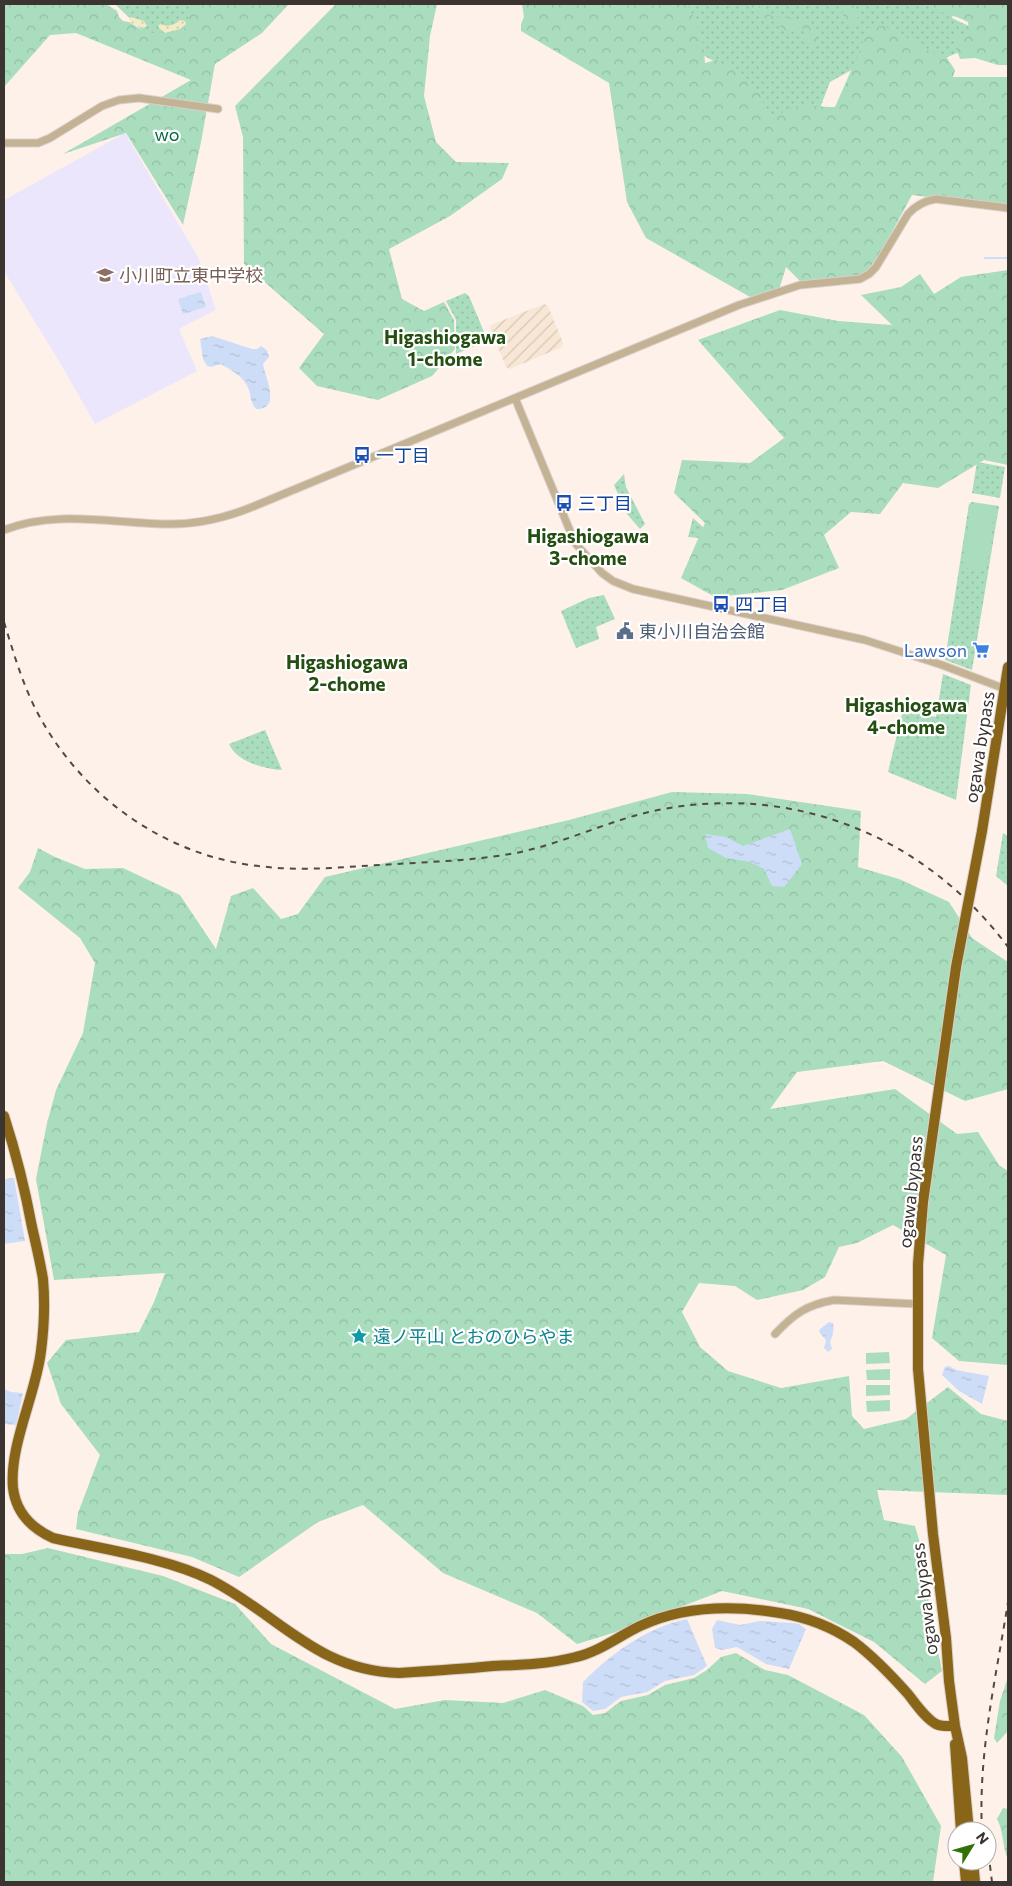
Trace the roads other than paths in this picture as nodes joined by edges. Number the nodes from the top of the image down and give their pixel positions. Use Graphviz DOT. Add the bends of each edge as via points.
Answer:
graph roads {
  1 [pos="218,109"];
  2 [pos="4,142"];
  3 [pos="1008,208"];
  4 [pos="515,398"];
  5 [pos="4,530"];
  6 [pos="1008,667"];
  7 [pos="1006,689"];
  8 [pos="4,1116"];
  9 [pos="917,1304"];
  10 [pos="775,1334"];
  11 [pos="955,1726"];
  12 [pos="960,1821"];
  13 [pos="968,1821"];
  1 -- 2 [label="street" via="139,98 119,100 102,106 44,141"];
  3 -- 4 [label="street" via="928,201 908,214 876,267 860,279 800,285 739,305"];
  4 -- 5 [label="street" via="221,518 172,524 47,519"];
  4 -- 7 [label="street" via="575,543 594,566 613,581 640,590 865,640"];
  6 -- 7 [label="highway, ogawa bypass"];
  7 -- 9 [label="highway, ogawa bypass, bridge" via="956,967 930,1145"];
  8 -- 11 [label="highway" via="23,1183 43,1288 42,1350 14,1462 13,1488 23,1518 41,1533 173,1566 210,1580 318,1651 345,1664 378,1672 543,1663 578,1657 654,1620 702,1608 781,1613 836,1630 882,1666 937,1725"];
  9 -- 10 [label="street" via="824,1301 797,1312"];
  9 -- 11 [label="highway, ogawa bypass" via="922,1426"];
  11 -- 12 [label="highway"];
  11 -- 13 [label="highway" via="962,1758"];
}
